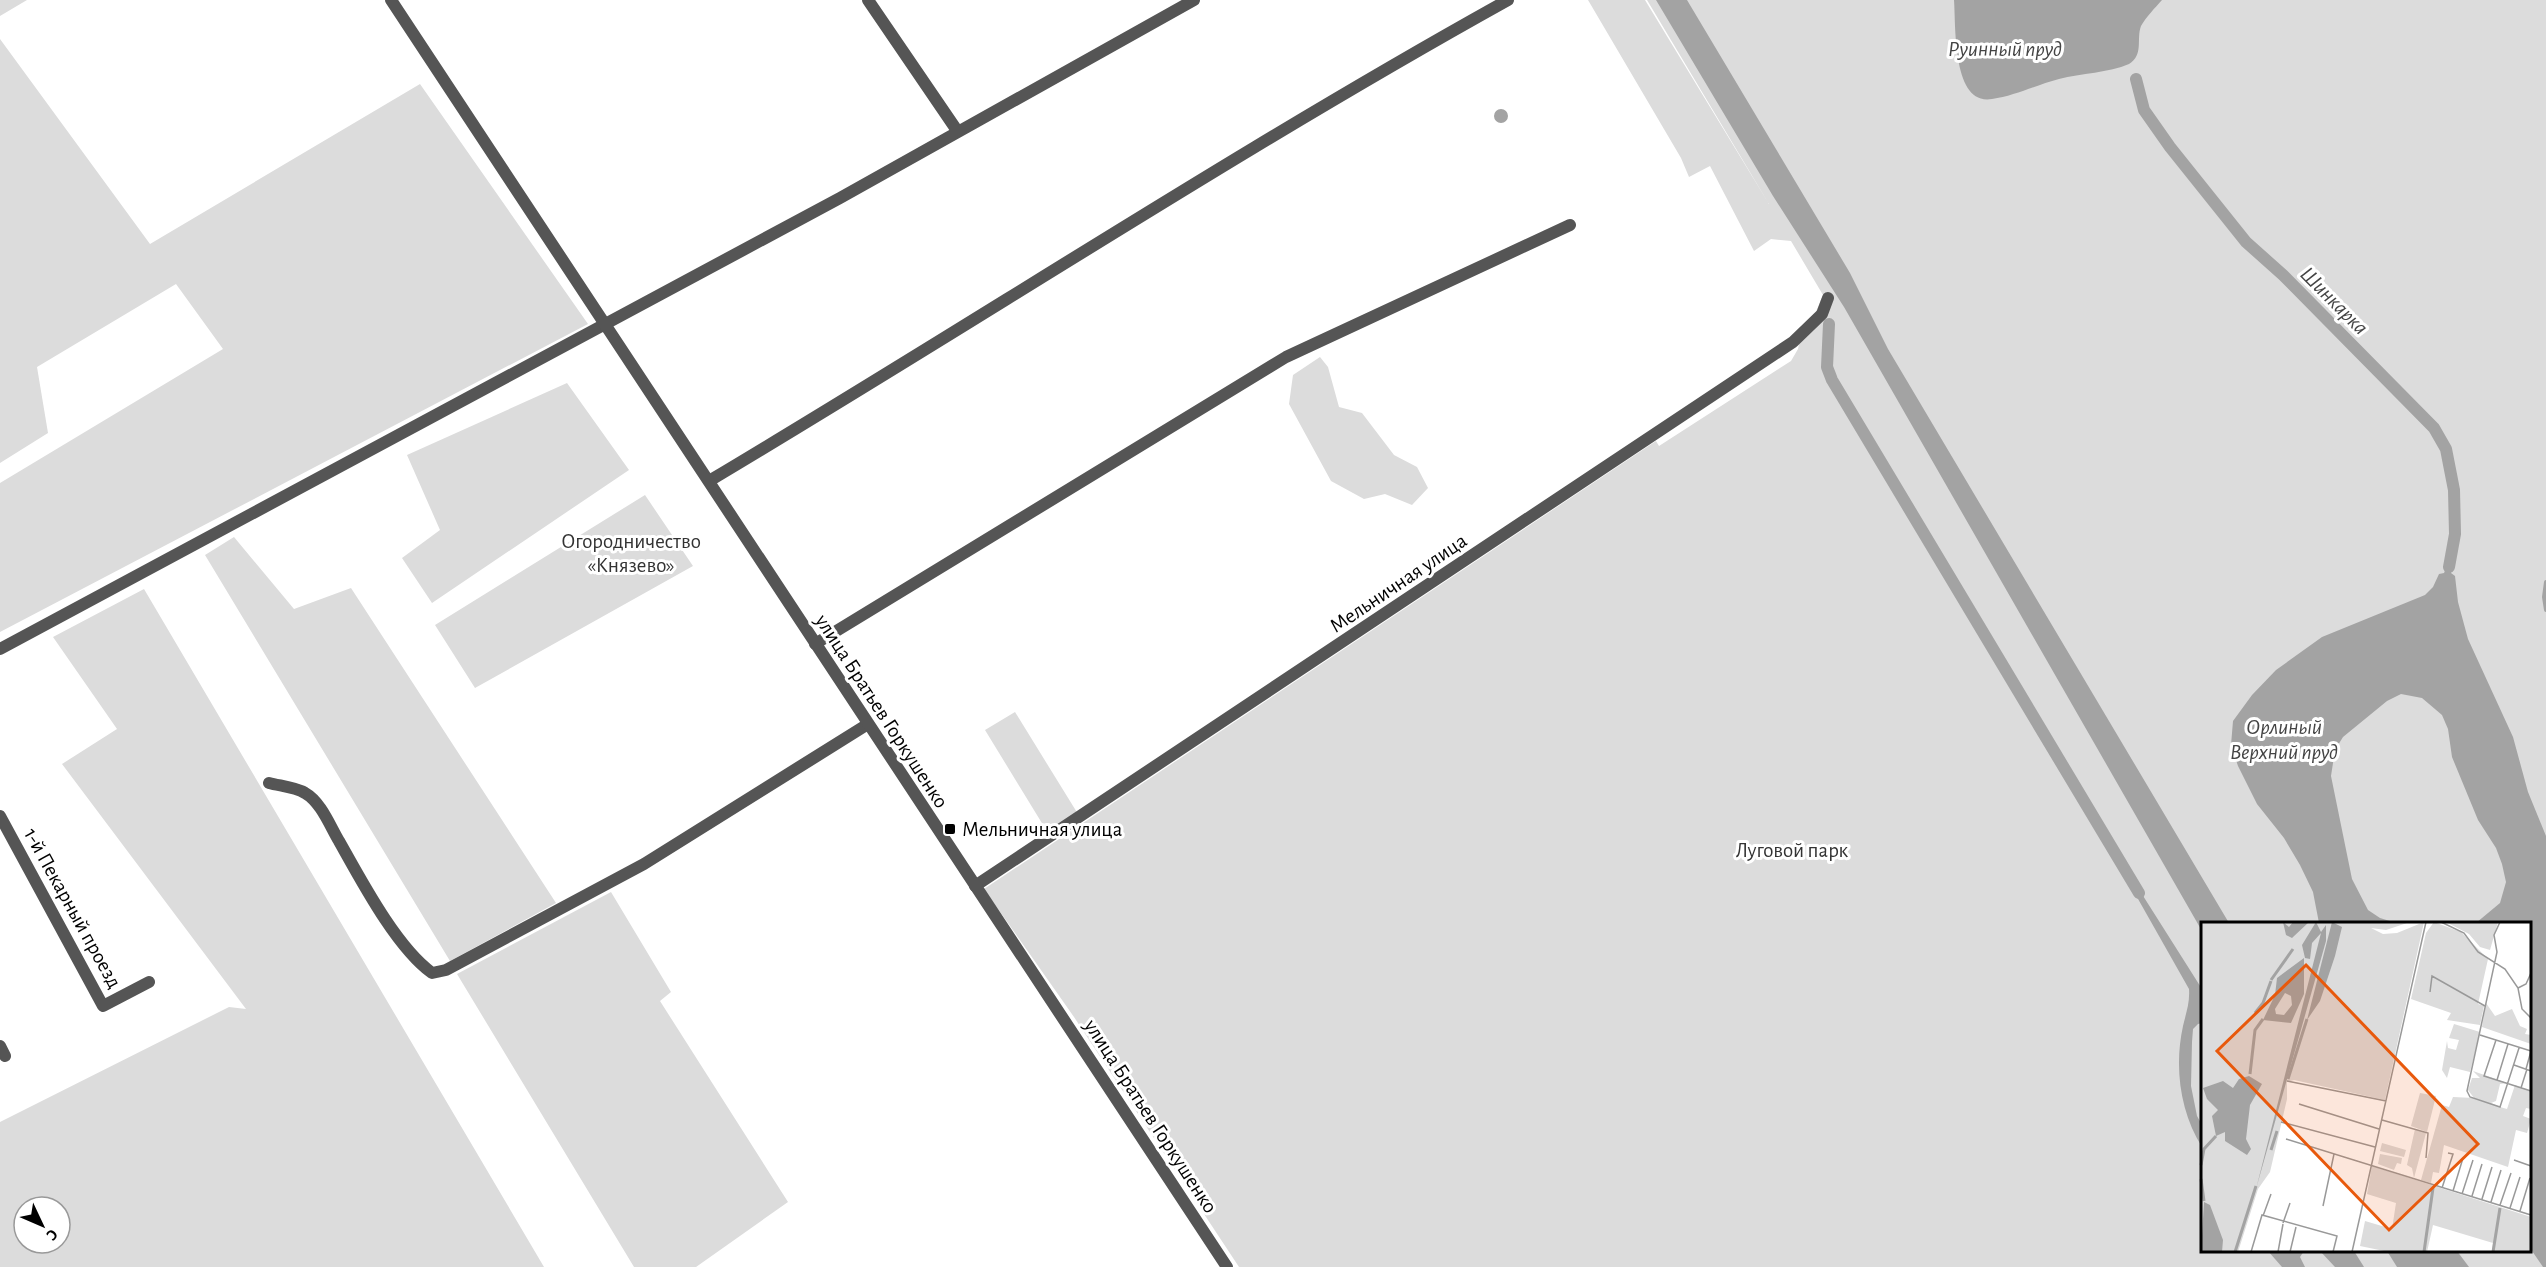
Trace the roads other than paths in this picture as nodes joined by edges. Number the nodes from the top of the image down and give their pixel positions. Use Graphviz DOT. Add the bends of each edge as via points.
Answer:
graph roads {
  1 [pos="391,0"];
  2 [pos="868,0"];
  3 [pos="1194,0"];
  4 [pos="1508,0"];
  5 [pos="958,132"];
  6 [pos="1570,225"];
  7 [pos="1828,298"];
  8 [pos="604,321"];
  9 [pos="709,481"];
  10 [pos="815,644"];
  11 [pos="0,649"];
  12 [pos="868,724"];
  13 [pos="269,783"];
  14 [pos="0,816"];
  15 [pos="975,886"];
  16 [pos="149,982"];
  17 [pos="1227,1267"];
  1 -- 8 [label="street, улица Братьев Горкушенко"];
  2 -- 5 [label="street"];
  3 -- 5 [label="street"];
  4 -- 9 [label="street" via="1188,187"];
  5 -- 8 [label="street"];
  6 -- 10 [label="street" via="1286,357"];
  7 -- 15 [label="street, Мельничная улица" via="1822,314 1793,342"];
  8 -- 9 [label="street, улица Братьев Горкушенко"];
  8 -- 11 [label="street"];
  9 -- 10 [label="street, улица Братьев Горкушенко"];
  10 -- 12 [label="street, улица Братьев Горкушенко"];
  12 -- 13 [label="street" via="644,864 446,970 432,973 405,949 318,804 305,793"];
  12 -- 15 [label="street, улица Братьев Горкушенко"];
  14 -- 16 [label="street, 1-й Пекарный проезд" via="104,1006"];
  15 -- 17 [label="street, улица Братьев Горкушенко"];
}
